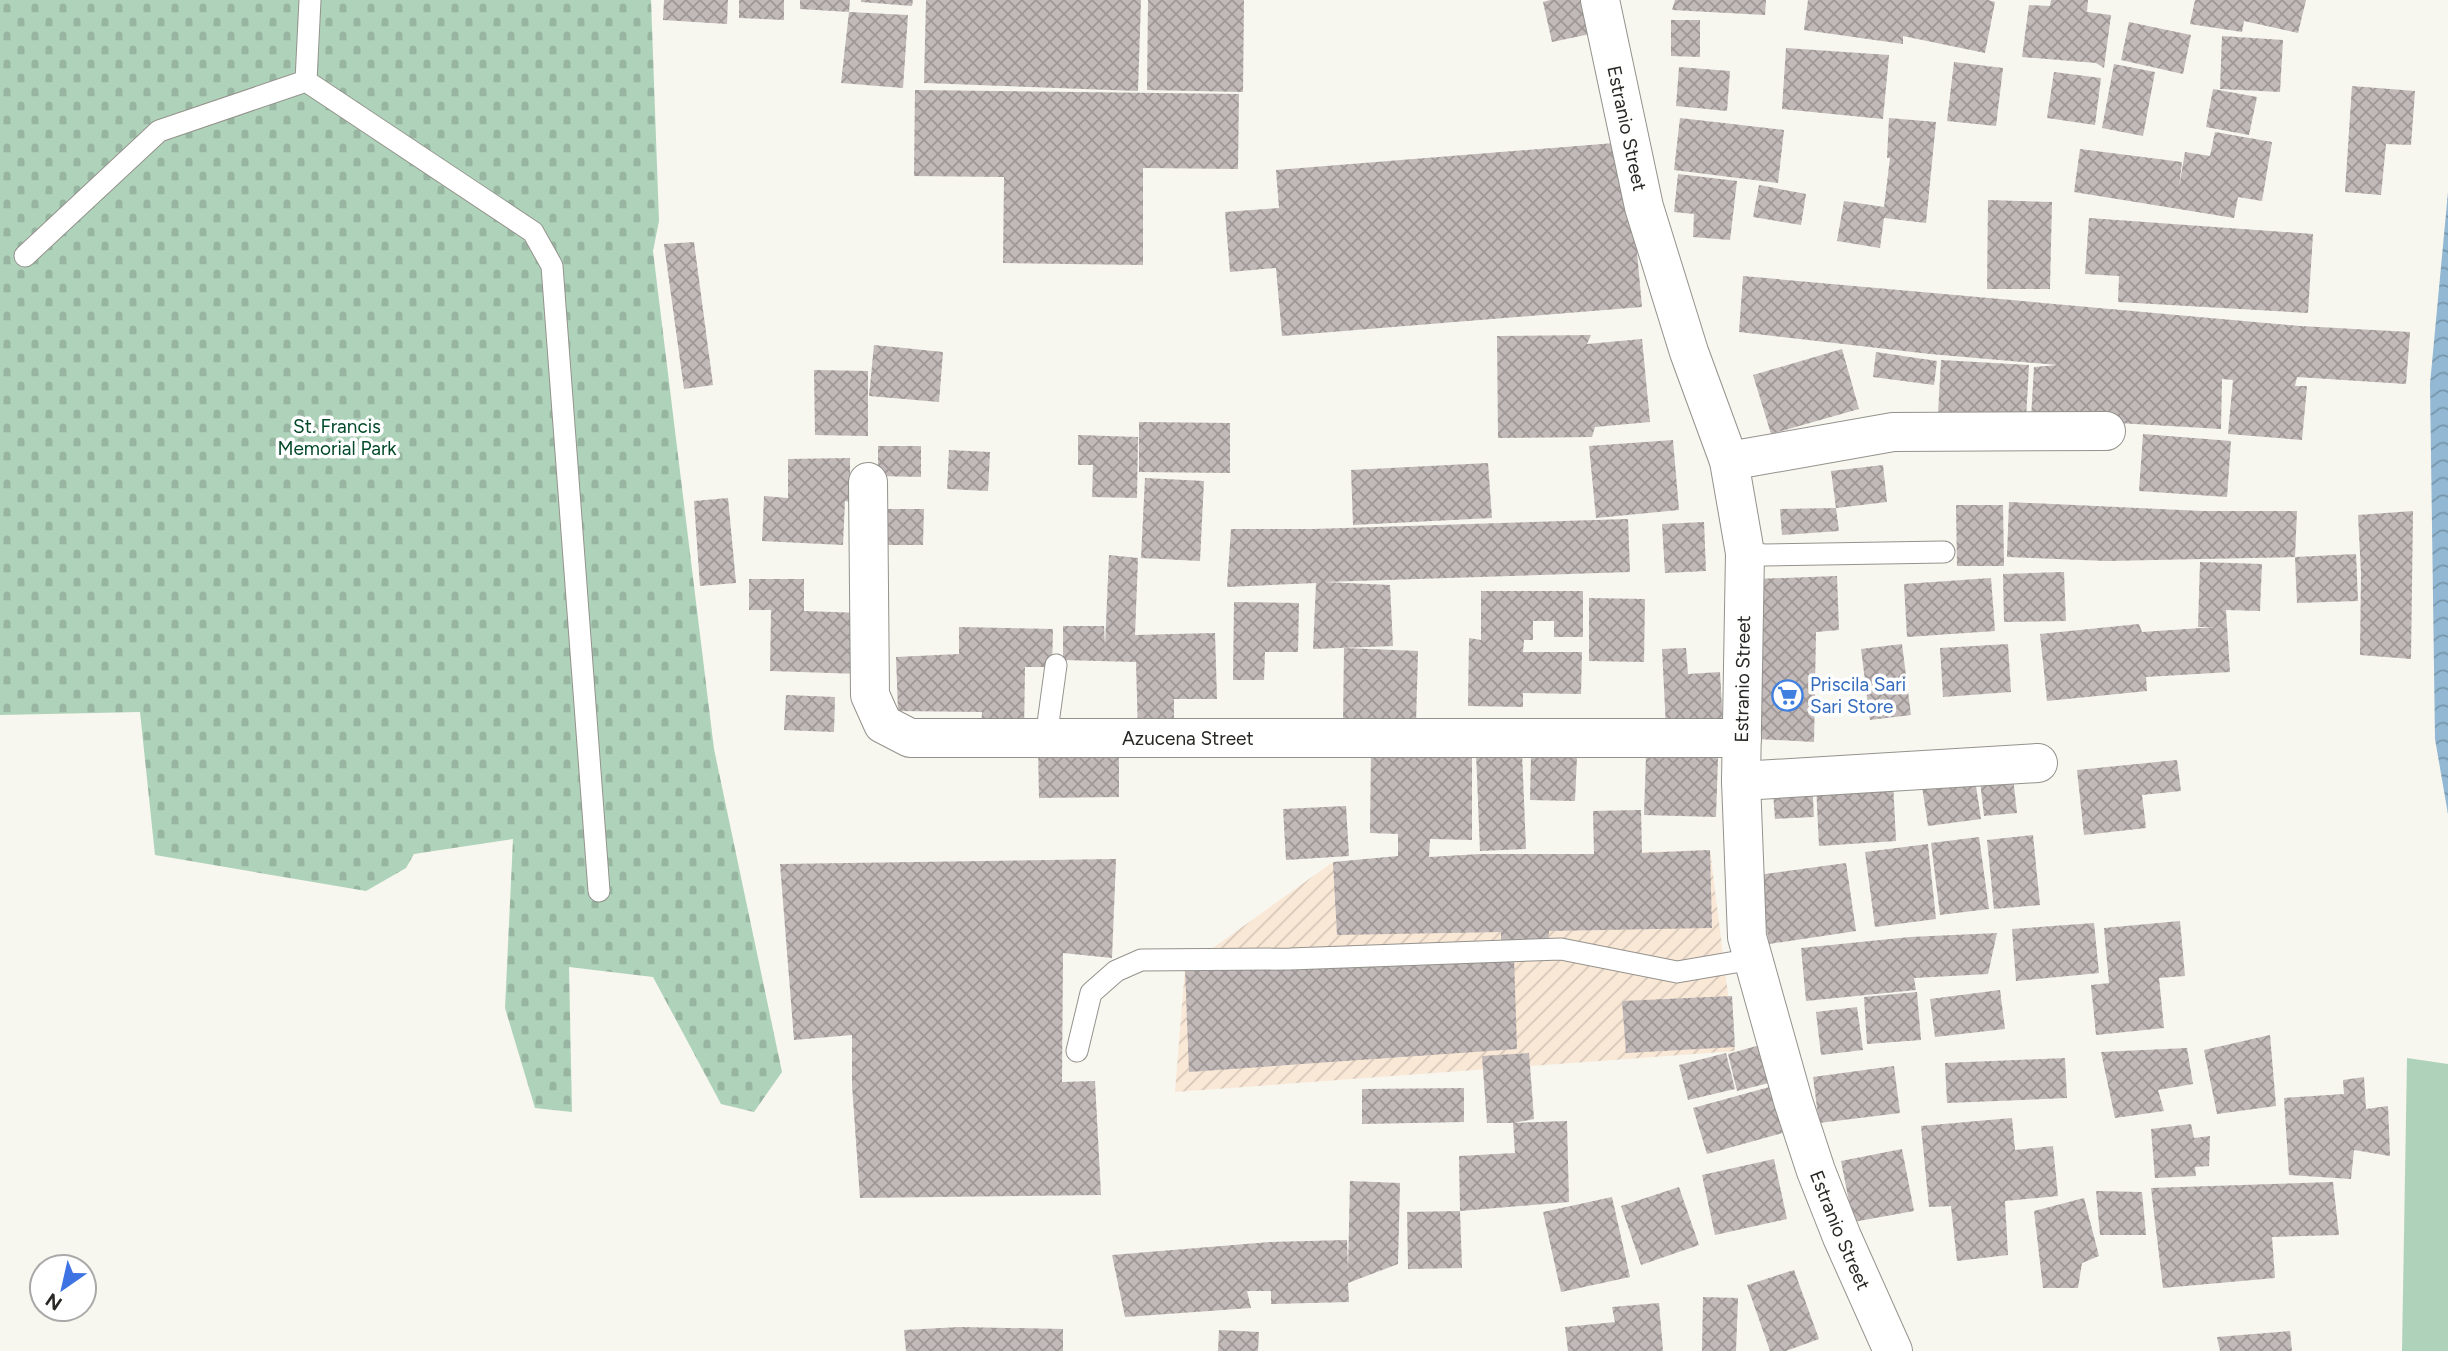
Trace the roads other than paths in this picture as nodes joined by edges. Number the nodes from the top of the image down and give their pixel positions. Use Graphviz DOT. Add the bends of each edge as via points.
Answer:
graph roads {
  1 [pos="310,0"];
  2 [pos="1600,0"];
  3 [pos="306,81"];
  4 [pos="25,256"];
  5 [pos="2106,431"];
  6 [pos="1729,461"];
  7 [pos="868,482"];
  8 [pos="1944,552"];
  9 [pos="1745,553"];
  10 [pos="1056,665"];
  11 [pos="1046,738"];
  12 [pos="1742,738"];
  13 [pos="2038,763"];
  14 [pos="1741,781"];
  15 [pos="599,891"];
  16 [pos="1754,960"];
  17 [pos="1077,1051"];
  18 [pos="1893,1351"];
  1 -- 3 [label="lane"];
  2 -- 6 [label="street, Estranio Street" via="1644,207"];
  3 -- 4 [label="lane" via="159,131"];
  3 -- 15 [label="lane" via="533,232 552,266"];
  5 -- 6 [label="street" via="1893,432"];
  6 -- 9 [label="street, Estranio Street"];
  7 -- 11 [label="street, Azucena Street" via="870,695 883,724 910,737"];
  8 -- 9 [label="lane"];
  9 -- 12 [label="street, Estranio Street"];
  10 -- 11 [label="lane"];
  11 -- 12 [label="street, Azucena Street"];
  12 -- 14 [label="street, Estranio Street"];
  13 -- 14 [label="street"];
  14 -- 16 [label="street, Estranio Street" via="1746,937"];
  16 -- 17 [label="lane" via="1676,972 1561,949 1142,960 1116,971 1091,993"];
  16 -- 18 [label="street, Estranio Street" via="1816,1171"];
}
